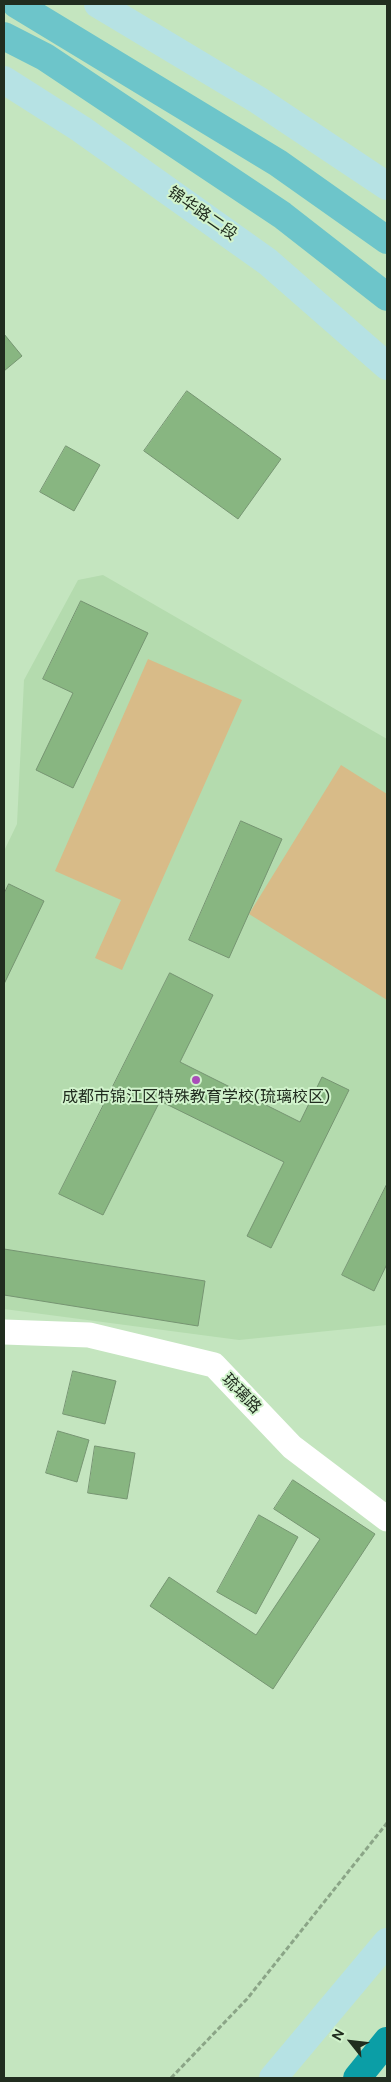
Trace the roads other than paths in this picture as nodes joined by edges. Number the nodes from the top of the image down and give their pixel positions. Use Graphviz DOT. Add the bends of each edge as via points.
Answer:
graph roads {
  1 [pos="16,4"];
  2 [pos="98,4"];
  3 [pos="4,36"];
  4 [pos="4,80"];
  5 [pos="387,186"];
  6 [pos="387,240"];
  7 [pos="387,297"];
  8 [pos="387,366"];
  9 [pos="4,1332"];
  10 [pos="387,1519"];
  11 [pos="387,1942"];
  12 [pos="387,2041"];
  13 [pos="273,2078"];
  14 [pos="357,2078"];
  1 -- 6 [label="main road" via="278,163"];
  2 -- 5 [label="main road" via="258,100"];
  3 -- 7 [label="main road" via="45,57 282,215"];
  4 -- 8 [label="main road, 锦华路二段" via="81,129 268,262"];
  9 -- 10 [label="street, 琉璃路" via="89,1335 214,1366 292,1447"];
  11 -- 13 [label="main road"];
  12 -- 14 [label="highway"];
}
